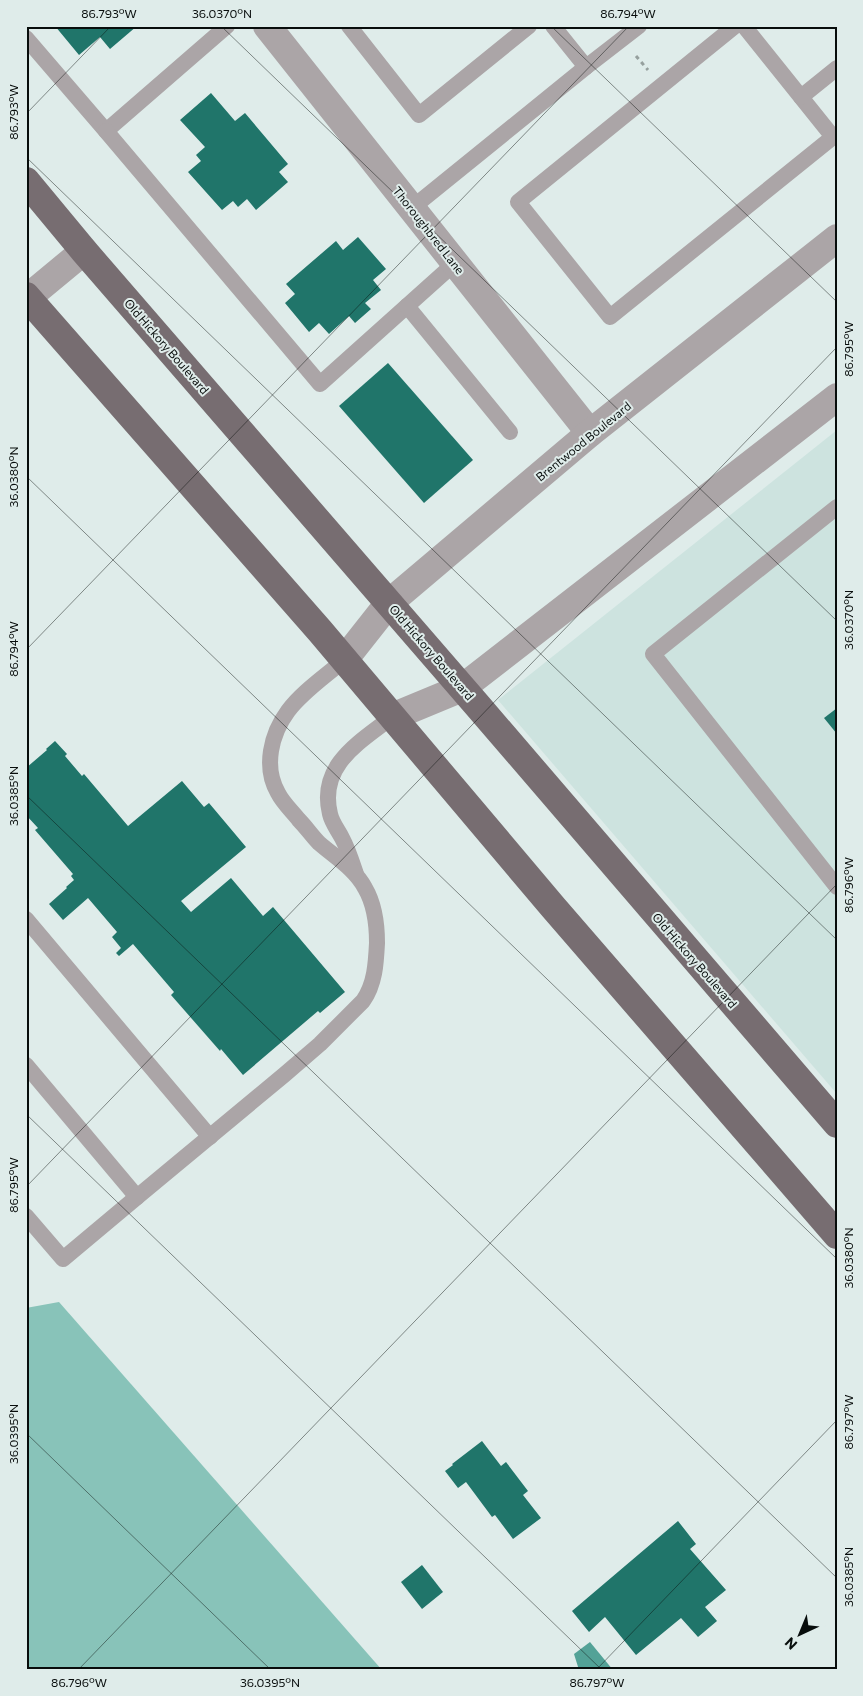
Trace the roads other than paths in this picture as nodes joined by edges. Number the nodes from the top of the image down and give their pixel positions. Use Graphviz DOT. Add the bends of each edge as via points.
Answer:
graph roads {
  1 [pos="227,26"];
  2 [pos="268,26"];
  3 [pos="349,26"];
  4 [pos="529,26"];
  5 [pos="554,26"];
  6 [pos="639,26"];
  7 [pos="735,26"];
  8 [pos="744,26"];
  9 [pos="26,38"];
  10 [pos="586,67"];
  11 [pos="837,68"];
  12 [pos="801,97"];
  13 [pos="106,131"];
  14 [pos="26,181"];
  15 [pos="412,208"];
  16 [pos="837,238"];
  17 [pos="84,251"];
  18 [pos="455,263"];
  19 [pos="27,298"];
  20 [pos="406,306"];
  21 [pos="837,397"];
  22 [pos="510,432"];
  23 [pos="590,433"];
  24 [pos="837,507"];
  25 [pos="388,603"];
  26 [pos="344,660"];
  27 [pos="462,688"];
  28 [pos="392,717"];
  29 [pos="357,876"];
  30 [pos="837,887"];
  31 [pos="26,919"];
  32 [pos="26,1065"];
  33 [pos="837,1124"];
  34 [pos="210,1137"];
  35 [pos="137,1197"];
  36 [pos="26,1216"];
  37 [pos="837,1235"];
  1 -- 13 [label="lane"];
  2 -- 15 [label="street, Thoroughbred Lane"];
  3 -- 4 [label="lane" via="419,115"];
  5 -- 10 [label="lane"];
  6 -- 10 [label="lane"];
  7 -- 12 [label="lane" via="518,202 610,318 833,137"];
  8 -- 12 [label="lane"];
  9 -- 13 [label="lane"];
  10 -- 15 [label="lane"];
  11 -- 12 [label="lane"];
  13 -- 20 [label="lane" via="320,384"];
  14 -- 17 [label="main road, Old Hickory Boulevard"];
  15 -- 18 [label="street, Thoroughbred Lane"];
  16 -- 23 [label="street, Brentwood Boulevard"];
  17 -- 19 [label="street"];
  17 -- 25 [label="main road, Old Hickory Boulevard"];
  18 -- 20 [label="lane"];
  18 -- 23 [label="street, Thoroughbred Lane"];
  19 -- 26 [label="main road"];
  20 -- 22 [label="lane"];
  21 -- 27 [label="street"];
  23 -- 25 [label="street, Brentwood Boulevard"];
  24 -- 30 [label="lane" via="653,654"];
  25 -- 26 [label="street, Brentwood Boulevard"];
  25 -- 27 [label="main road, Old Hickory Boulevard"];
  26 -- 28 [label="main road"];
  26 -- 29 [label="lane" via="289,710 276,734 270,772 284,802 318,841"];
  27 -- 28 [label="street"];
  27 -- 33 [label="main road, Old Hickory Boulevard"];
  28 -- 29 [label="lane" via="344,756 334,770 329,788 330,814"];
  28 -- 37 [label="main road"];
  29 -- 34 [label="lane" via="370,897 377,930 374,972 368,995 320,1044"];
  31 -- 34 [label="lane"];
  32 -- 35 [label="lane"];
  34 -- 35 [label="lane"];
  35 -- 36 [label="lane" via="63,1259"];
}
